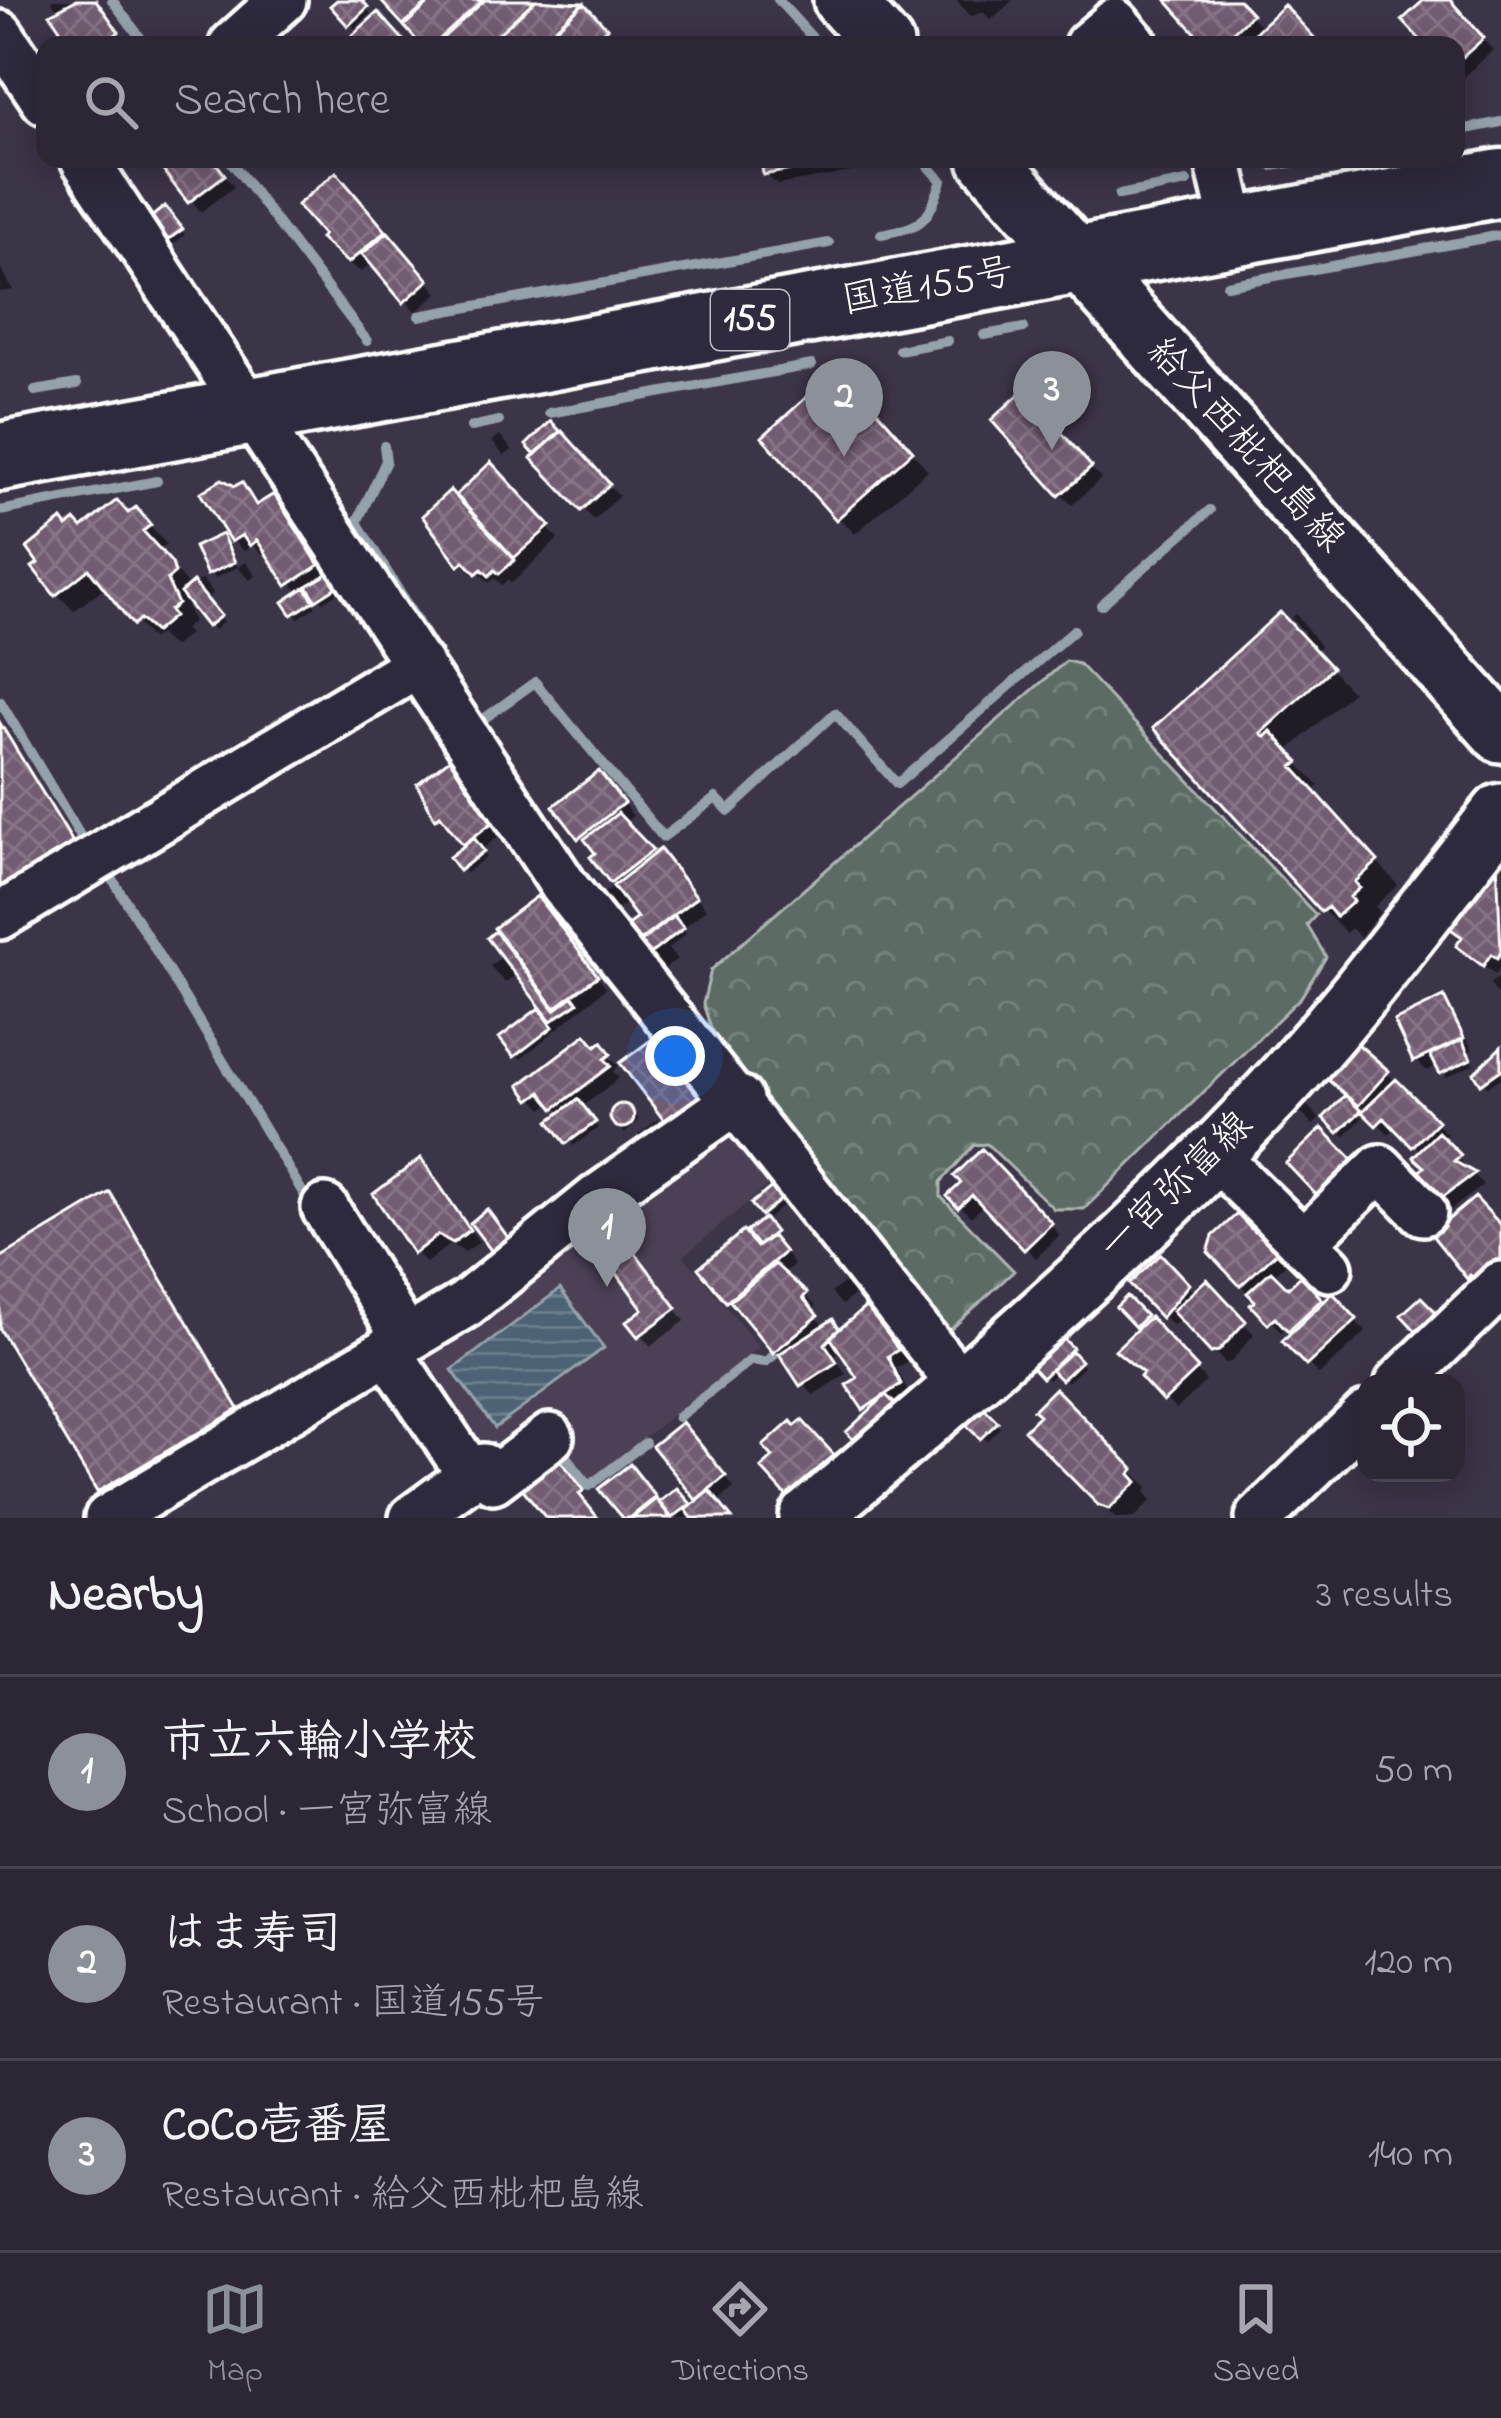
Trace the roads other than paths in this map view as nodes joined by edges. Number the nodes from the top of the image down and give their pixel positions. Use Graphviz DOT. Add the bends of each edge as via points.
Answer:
graph roads {
  1 [pos="283,0"];
  2 [pos="843,0"];
  3 [pos="0,34"];
  4 [pos="243,36"];
  5 [pos="876,36"];
  6 [pos="1099,36"];
  7 [pos="1127,36"];
  8 [pos="36,88"];
  9 [pos="97,168"];
  10 [pos="996,168"];
  11 [pos="1220,168"];
  12 [pos="1501,183"];
  13 [pos="1235,232"];
  14 [pos="1079,260"];
  15 [pos="253,410"];
  16 [pos="0,457"];
  17 [pos="419,664"];
  18 [pos="1501,734"];
  19 [pos="1501,813"];
  20 [pos="0,916"];
  21 [pos="739,1100"];
  22 [pos="1213,1154"];
  23 [pos="325,1208"];
  24 [pos="1424,1212"];
  25 [pos="1501,1285"];
  26 [pos="396,1344"];
  27 [pos="1408,1374"];
  28 [pos="963,1388"];
  29 [pos="1357,1424"];
  30 [pos="550,1437"];
  31 [pos="471,1475"];
  32 [pos="108,1518"];
  33 [pos="412,1518"];
  34 [pos="809,1518"];
  35 [pos="1259,1518"];
  1 -- 4 [label="street"];
  2 -- 5 [label="main road"];
  3 -- 8 [label="street"];
  6 -- 7 [label="street" via="1115,22"];
  9 -- 15 [label="street"];
  10 -- 14 [label="main road, 給父西枇杷島線"];
  11 -- 13 [label="street"];
  12 -- 13 [label="highway, 国道155号 / 155"];
  13 -- 14 [label="highway, 国道155号 / 155"];
  14 -- 15 [label="highway, 国道155号 / 155"];
  14 -- 18 [label="main road, 給父西枇杷島線"];
  15 -- 16 [label="highway, 国道155号 / 155"];
  15 -- 17 [label="street"];
  17 -- 20 [label="street"];
  17 -- 21 [label="street" via="564,886"];
  19 -- 22 [label="main road, 一宮弥富線" via="1358,996"];
  21 -- 26 [label="street" via="596,1199 466,1304"];
  21 -- 28 [label="street"];
  22 -- 24 [label="street" via="1316,1256 1380,1168"];
  22 -- 28 [label="main road, 一宮弥富線"];
  23 -- 26 [label="street"];
  25 -- 27 [label="street"];
  26 -- 31 [label="street"];
  26 -- 32 [label="street"];
  28 -- 34 [label="main road, 一宮弥富線"];
  29 -- 35 [label="street"];
  30 -- 31 [label="street" via="493,1480 483,1467"];
  31 -- 33 [label="street"];
}
